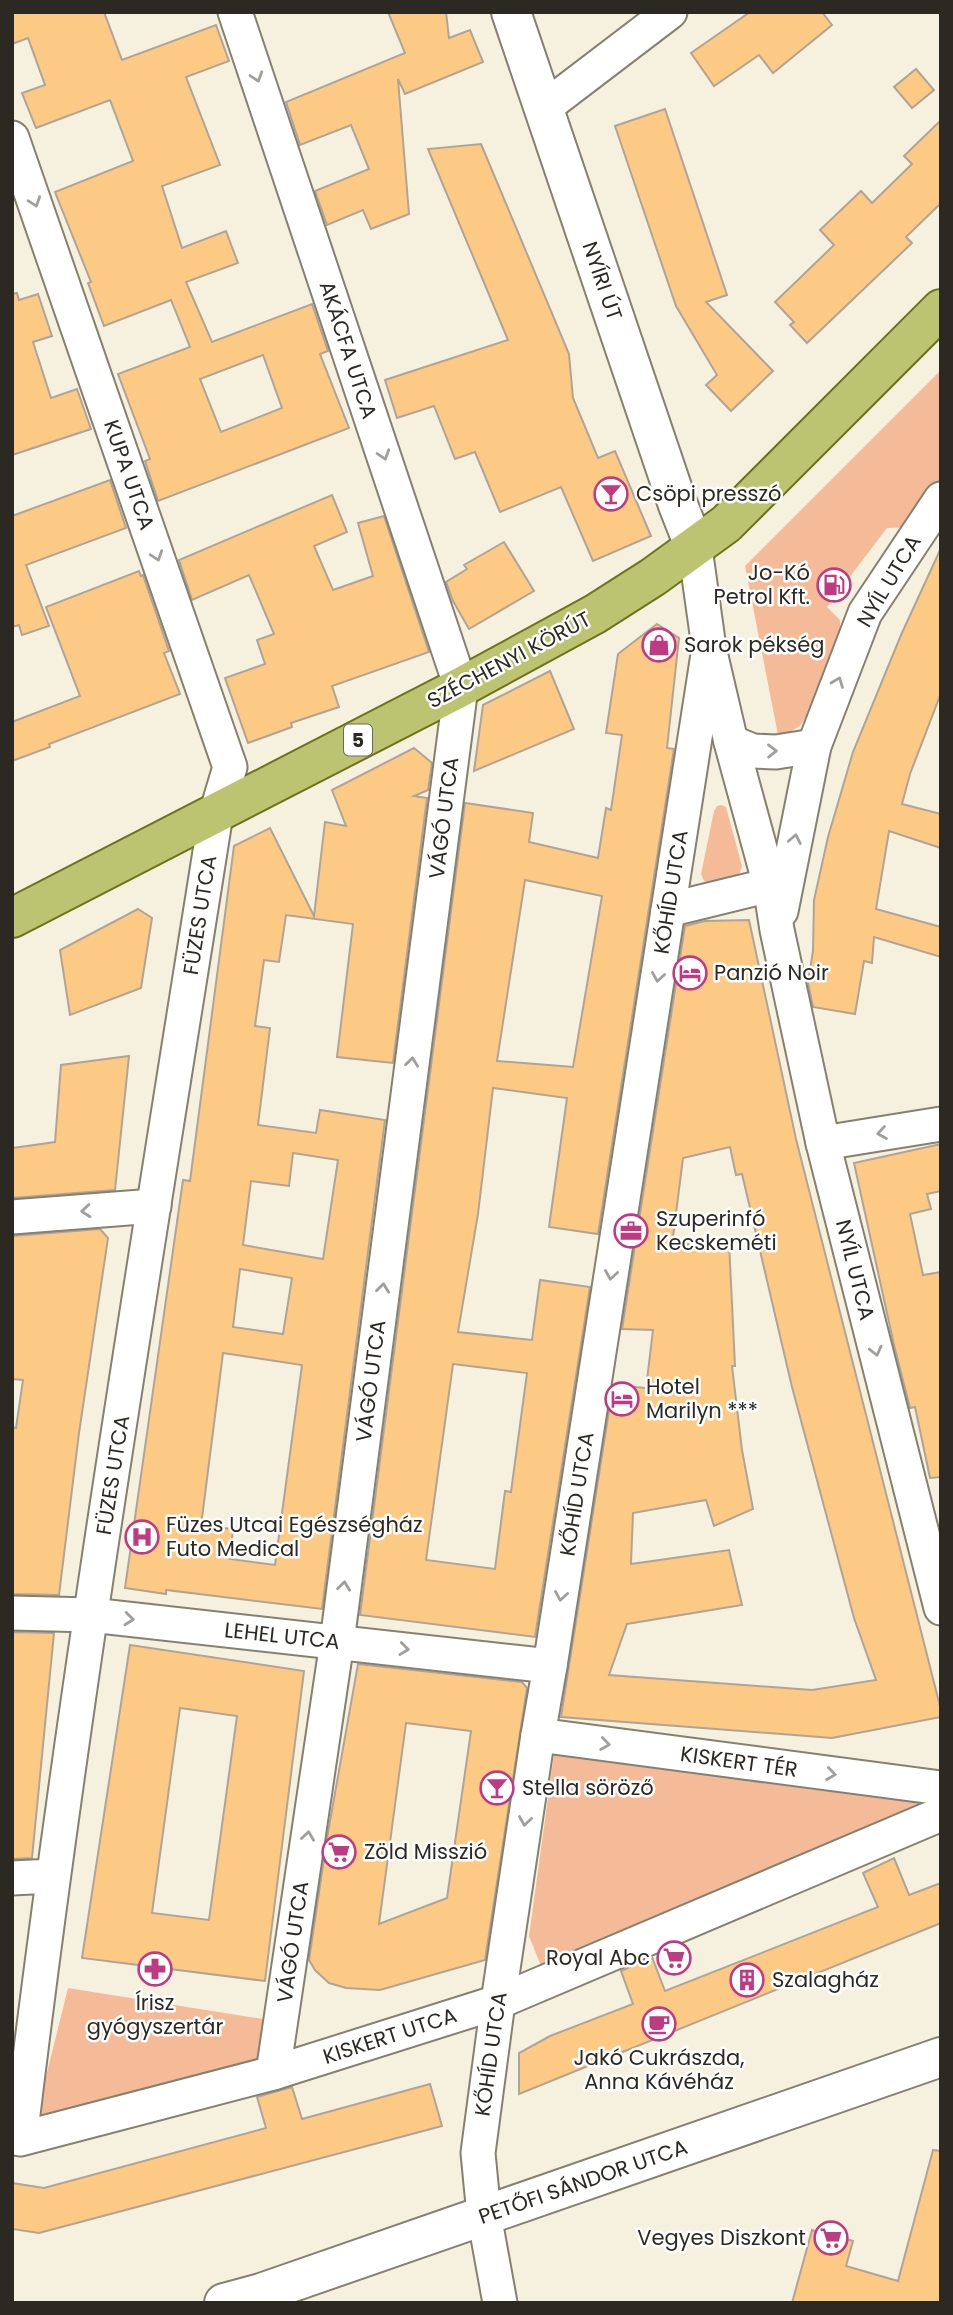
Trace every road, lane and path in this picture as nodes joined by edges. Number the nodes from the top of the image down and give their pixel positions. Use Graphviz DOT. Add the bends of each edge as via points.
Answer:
graph roads {
  1 [pos="236,12"];
  2 [pos="512,12"];
  3 [pos="670,12"];
  4 [pos="544,108"];
  5 [pos="12,138"];
  6 [pos="941,309"];
  7 [pos="941,499"];
  8 [pos="695,548"];
  9 [pos="709,648"];
  10 [pos="461,687"];
  11 [pos="731,742"];
  12 [pos="814,746"];
  13 [pos="216,814"];
  14 [pos="771,885"];
  15 [pos="668,910"];
  16 [pos="12,918"];
  17 [pos="777,930"];
  18 [pos="941,1124"];
  19 [pos="823,1143"];
  20 [pos="154,1206"];
  21 [pos="12,1217"];
  22 [pos="941,1608"];
  23 [pos="12,1613"];
  24 [pos="91,1615"];
  25 [pos="337,1642"];
  26 [pos="550,1666"];
  27 [pos="538,1735"];
  28 [pos="941,1788"];
  29 [pos="941,1814"];
  30 [pos="53,1876"];
  31 [pos="12,1878"];
  32 [pos="498,2002"];
  33 [pos="941,2057"];
  34 [pos="273,2073"];
  35 [pos="20,2139"];
  36 [pos="484,2215"];
  37 [pos="224,2303"];
  38 [pos="500,2303"];
  1 -- 10 [label="street, AKÁCFA UTCA, one-way"];
  2 -- 4 [label="street, NYÍRI ÚT"];
  3 -- 4 [label="street"];
  4 -- 8 [label="street, NYÍRI ÚT"];
  5 -- 13 [label="street, KUPA UTCA, one-way" via="229,767"];
  6 -- 8 [label="main road, SZÉCHENYI KÖRÚT / 5" via="726,524"];
  12 -- 7 [label="street, NYÍL UTCA, one-way" via="865,613"];
  8 -- 9 [label="street, NYÍL UTCA"];
  8 -- 10 [label="main road, SZÉCHENYI KÖRÚT / 5" via="595,614"];
  9 -- 11 [label="street, NYÍL UTCA"];
  9 -- 15 [label="street, KŐHÍD UTCA"];
  10 -- 13 [label="main road, SZÉCHENYI KÖRÚT / 5"];
  25 -- 10 [label="street, VÁGÓ UTCA, one-way"];
  11 -- 12 [label="street, one-way" via="753,751"];
  11 -- 14 [label="street, NYÍL UTCA"];
  17 -- 12 [label="street, NYÍL UTCA, one-way"];
  13 -- 16 [label="main road, SZÉCHENYI KÖRÚT / 5"];
  13 -- 20 [label="street, FÜZES UTCA"];
  14 -- 15 [label="street"];
  14 -- 17 [label="street, NYÍL UTCA"];
  15 -- 26 [label="street, KŐHÍD UTCA, one-way"];
  17 -- 19 [label="street, NYÍL UTCA"];
  18 -- 19 [label="street, one-way"];
  19 -- 22 [label="street, NYÍL UTCA, one-way"];
  20 -- 21 [label="street, one-way"];
  20 -- 24 [label="street, FÜZES UTCA"];
  23 -- 24 [label="street, LEHEL UTCA"];
  24 -- 25 [label="street, LEHEL UTCA, one-way"];
  24 -- 30 [label="street, FÜZES UTCA"];
  25 -- 26 [label="street, LEHEL UTCA, one-way"];
  34 -- 25 [label="street, VÁGÓ UTCA, one-way"];
  26 -- 27 [label="street, KŐHÍD UTCA"];
  27 -- 28 [label="street, KISKERT TÉR, one-way"];
  27 -- 32 [label="street, KŐHÍD UTCA, one-way"];
  29 -- 32 [label="street, KISKERT UTCA"];
  30 -- 31 [label="street"];
  30 -- 35 [label="street, FÜZES UTCA"];
  32 -- 34 [label="street, KISKERT UTCA"];
  32 -- 36 [label="street, KŐHÍD UTCA" via="478,2154"];
  33 -- 36 [label="street, PETŐFI SÁNDOR UTCA"];
  34 -- 35 [label="street, KISKERT UTCA"];
  36 -- 37 [label="street, PETŐFI SÁNDOR UTCA"];
  36 -- 38 [label="street, KŐHÍD UTCA"];
}
